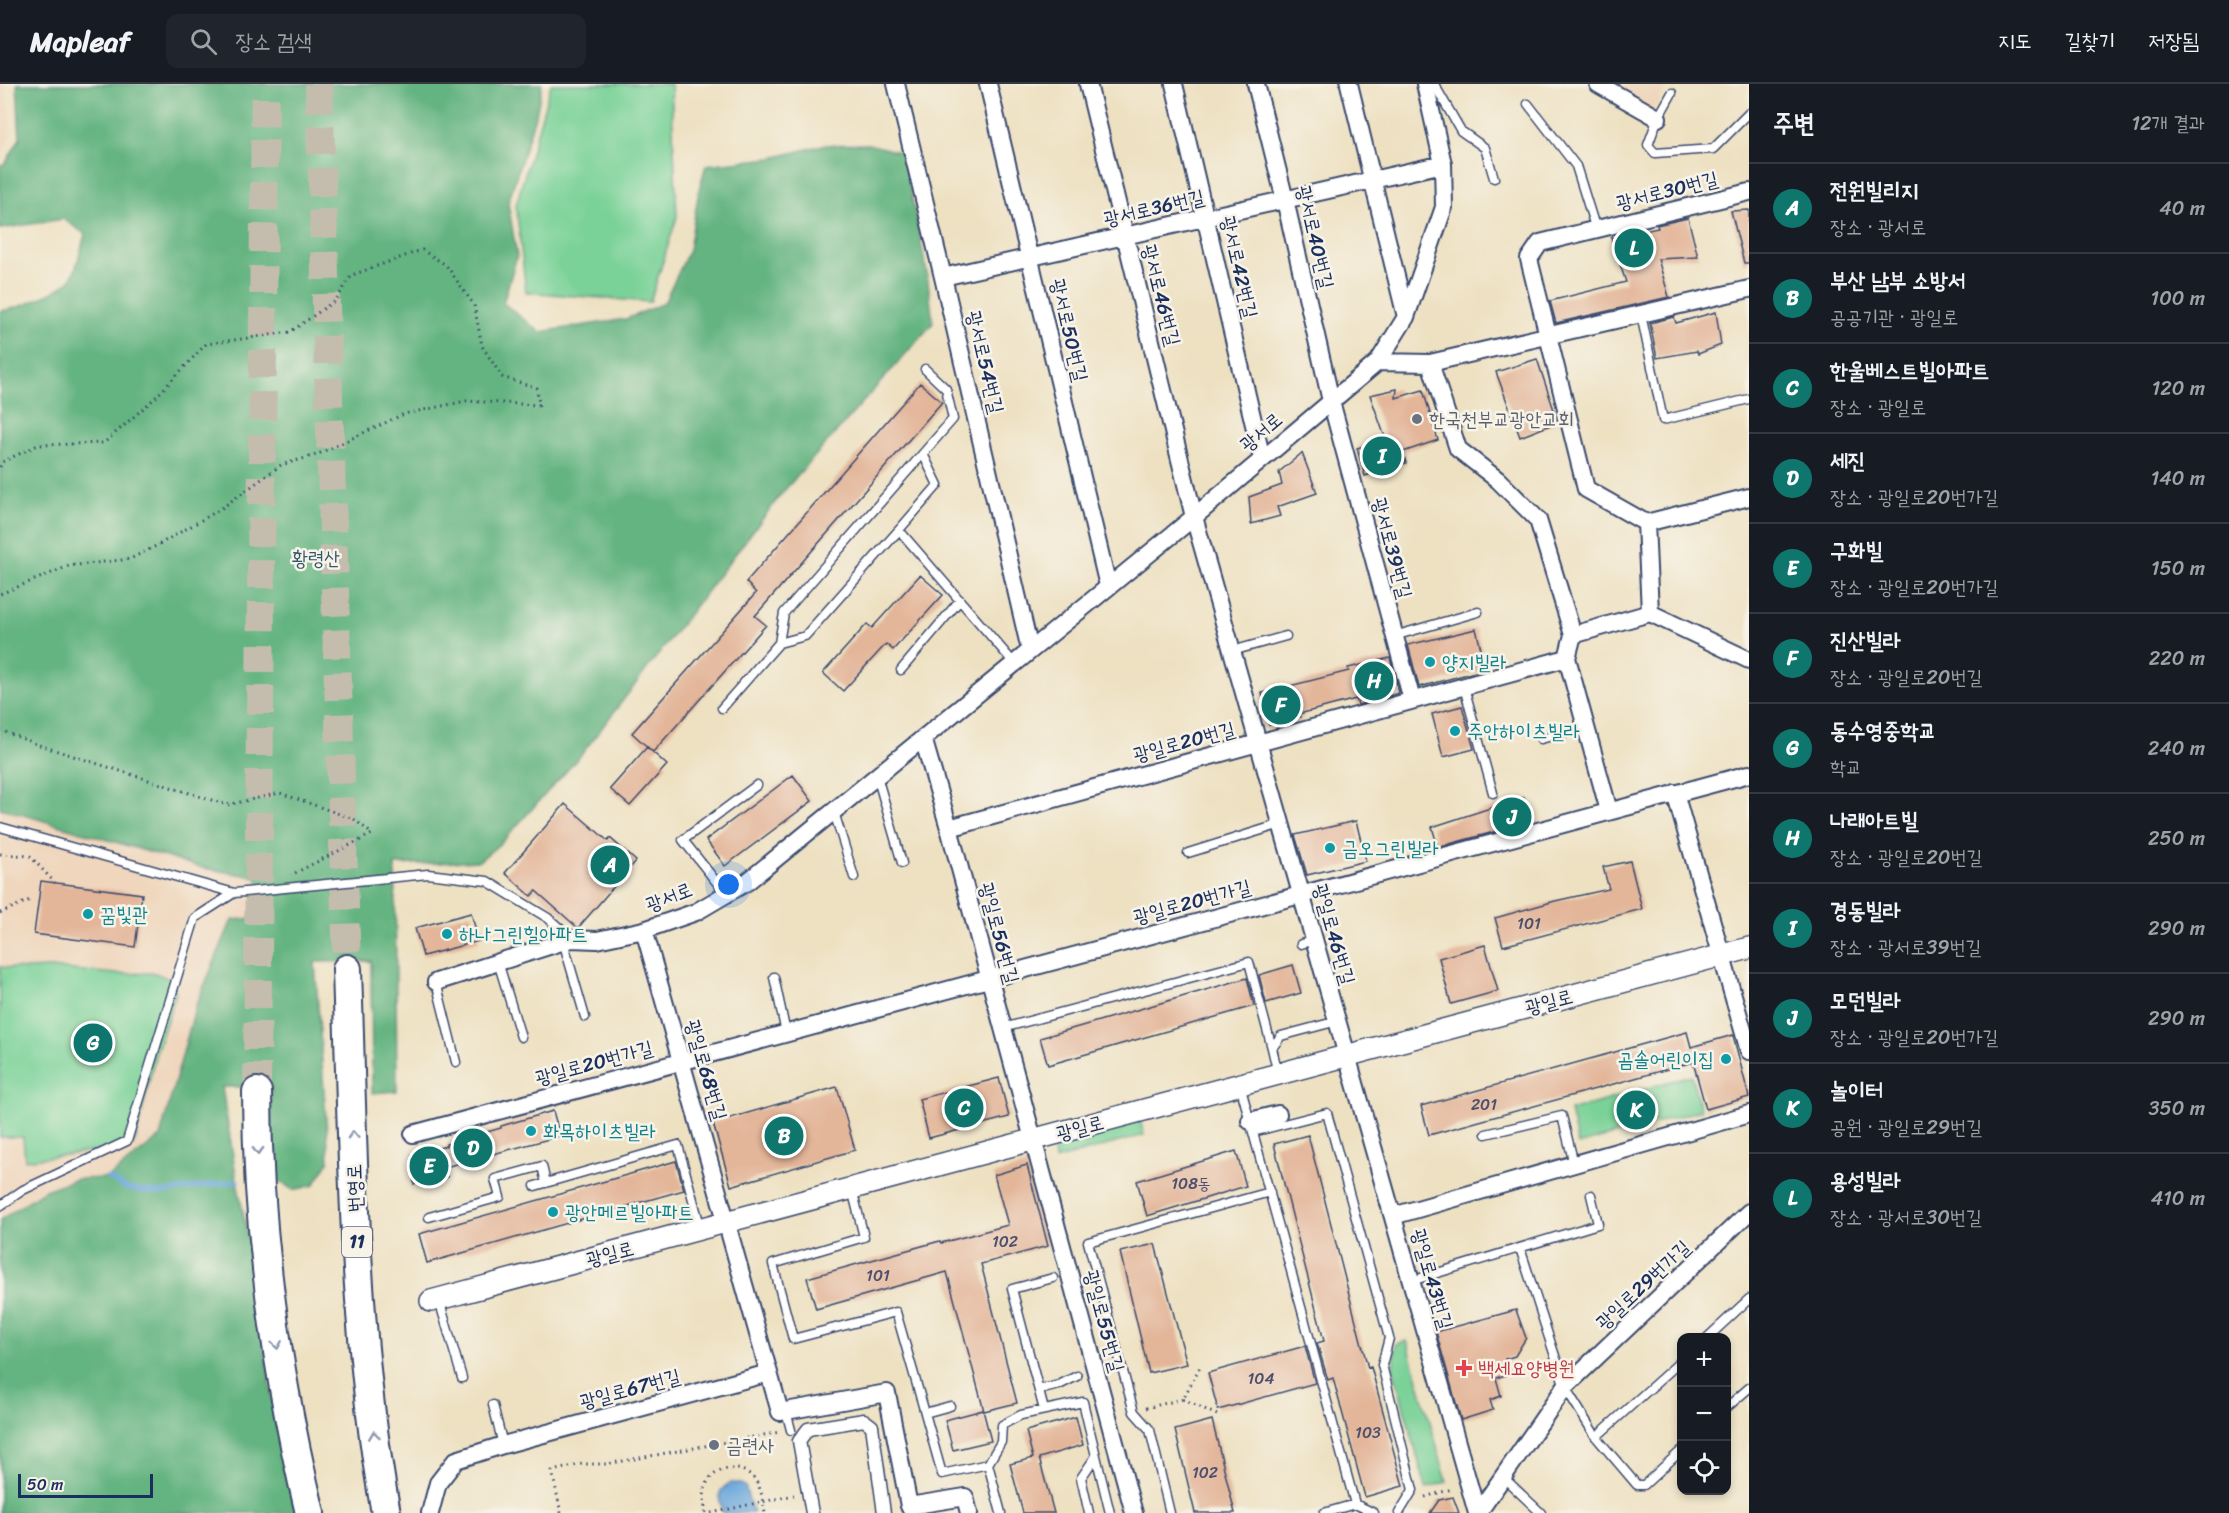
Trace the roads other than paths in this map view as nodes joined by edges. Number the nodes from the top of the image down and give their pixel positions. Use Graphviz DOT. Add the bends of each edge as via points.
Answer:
graph roads {
  1 [pos="896,84"];
  2 [pos="988,84"];
  3 [pos="1088,84"];
  4 [pos="1174,84"];
  5 [pos="1256,84"];
  6 [pos="1349,84"];
  7 [pos="1425,84"];
  8 [pos="1434,84"];
  9 [pos="1598,84"];
  10 [pos="1672,93"];
  11 [pos="1528,104"];
  12 [pos="1749,113"];
  13 [pos="1658,118"];
  14 [pos="1443,164"];
  15 [pos="1494,178"];
  16 [pos="1373,180"];
  17 [pos="1749,192"];
  18 [pos="1285,200"];
  19 [pos="1206,218"];
  20 [pos="1596,230"];
  21 [pos="1125,236"];
  22 [pos="1031,257"];
  23 [pos="943,277"];
  24 [pos="1749,289"];
  25 [pos="1641,314"];
  26 [pos="1406,317"];
  27 [pos="1547,336"];
  28 [pos="1378,362"];
  29 [pos="1430,363"];
  30 [pos="925,369"];
  31 [pos="1749,399"];
  32 [pos="1332,401"];
  33 [pos="923,454"];
  34 [pos="1262,459"];
  35 [pos="1749,497"];
  36 [pos="1194,517"];
  37 [pos="1646,523"];
  38 [pos="899,530"];
  39 [pos="1108,586"];
  40 [pos="960,600"];
  41 [pos="1478,612"];
  42 [pos="1650,613"];
  43 [pos="1573,635"];
  44 [pos="1286,636"];
  45 [pos="1394,636"];
  46 [pos="779,643"];
  47 [pos="1030,651"];
  48 [pos="1232,651"];
  49 [pos="1567,658"];
  50 [pos="1749,660"];
  51 [pos="1014,663"];
  52 [pos="901,670"];
  53 [pos="1464,687"];
  54 [pos="1412,700"];
  55 [pos="722,708"];
  56 [pos="1585,727"];
  57 [pos="923,738"];
  58 [pos="1541,739"];
  59 [pos="1258,743"];
  60 [pos="1749,774"];
  61 [pos="877,775"];
  62 [pos="757,785"];
  63 [pos="1493,793"];
  64 [pos="1675,793"];
  65 [pos="834,811"];
  66 [pos="1609,811"];
  67 [pos="1281,824"];
  68 [pos="0,827"];
  69 [pos="949,828"];
  70 [pos="1188,853"];
  71 [pos="902,863"];
  72 [pos="854,877"];
  73 [pos="234,893"];
  74 [pos="726,894"];
  75 [pos="1301,894"];
  76 [pos="644,930"];
  77 [pos="567,940"];
  78 [pos="1749,948"];
  79 [pos="1720,956"];
  80 [pos="498,962"];
  81 [pos="347,969"];
  82 [pos="774,977"];
  83 [pos="990,978"];
  84 [pos="436,982"];
  85 [pos="585,1017"];
  86 [pos="1330,1023"];
  87 [pos="1003,1028"];
  88 [pos="786,1033"];
  89 [pos="521,1037"];
  90 [pos="1272,1048"];
  91 [pos="1749,1051"];
  92 [pos="1347,1056"];
  93 [pos="681,1061"];
  94 [pos="456,1062"];
  95 [pos="1278,1075"];
  96 [pos="1240,1085"];
  97 [pos="257,1092"];
  98 [pos="1278,1114"];
  99 [pos="1749,1114"];
  100 [pos="1252,1127"];
  101 [pos="413,1134"];
  102 [pos="1486,1134"];
  103 [pos="1034,1140"];
  104 [pos="1574,1164"];
  105 [pos="546,1183"];
  106 [pos="535,1186"];
  107 [pos="852,1189"];
  108 [pos="1270,1192"];
  109 [pos="1591,1195"];
  110 [pos="0,1206"];
  111 [pos="1749,1212"];
  112 [pos="1393,1216"];
  113 [pos="429,1217"];
  114 [pos="726,1223"];
  115 [pos="701,1229"];
  116 [pos="1520,1248"];
  117 [pos="1053,1278"];
  118 [pos="1411,1281"];
  119 [pos="1749,1299"];
  120 [pos="435,1301"];
  121 [pos="1712,1333"];
  122 [pos="1677,1364"];
  123 [pos="769,1373"];
  124 [pos="1077,1376"];
  125 [pos="462,1378"];
  126 [pos="1565,1388"];
  127 [pos="1749,1388"];
  128 [pos="1039,1390"];
  129 [pos="1731,1404"];
  130 [pos="493,1406"];
  131 [pos="950,1407"];
  132 [pos="1044,1410"];
  133 [pos="786,1411"];
  134 [pos="925,1413"];
  135 [pos="791,1430"];
  136 [pos="1596,1437"];
  137 [pos="503,1445"];
  138 [pos="1677,1455"];
  139 [pos="1096,1456"];
  140 [pos="988,1464"];
  141 [pos="379,1475"];
  142 [pos="1503,1477"];
  143 [pos="1355,1504"];
  144 [pos="310,1513"];
  145 [pos="386,1513"];
  146 [pos="393,1513"];
  147 [pos="430,1513"];
  148 [pos="812,1513"];
  149 [pos="884,1513"];
  150 [pos="969,1513"];
  151 [pos="1001,1513"];
  152 [pos="1089,1513"];
  153 [pos="1110,1513"];
  154 [pos="1134,1513"];
  155 [pos="1170,1513"];
  156 [pos="1324,1513"];
  157 [pos="1374,1513"];
  158 [pos="1399,1513"];
  159 [pos="1478,1513"];
  160 [pos="1541,1513"];
  1 -- 23 [label="street, 광서로54번길"];
  2 -- 22 [label="street, 광서로50번길"];
  3 -- 21 [label="street, 광서로46번길"];
  4 -- 19 [label="street, 광서로42번길"];
  5 -- 18 [label="street, 광서로40번길"];
  6 -- 16 [label="street"];
  7 -- 14 [label="street"];
  8 -- 15 [label="lane" via="1461,131 1485,148"];
  9 -- 13 [label="street"];
  10 -- 13 [label="lane, 광서로30번길"];
  11 -- 20 [label="lane, 광서로30번길" via="1576,166"];
  12 -- 13 [label="lane, 광서로30번길" via="1713,149 1655,153 1648,145"];
  14 -- 16 [label="street, 광서로36번길"];
  14 -- 26 [label="street" via="1444,207"];
  16 -- 18 [label="street, 광서로36번길"];
  16 -- 26 [label="street"];
  17 -- 20 [label="street, 광서로30번길"];
  18 -- 19 [label="street, 광서로36번길"];
  18 -- 32 [label="street, 광서로40번길"];
  19 -- 21 [label="street, 광서로36번길"];
  19 -- 34 [label="street, 광서로42번길"];
  20 -- 27 [label="street, 광서로30번길" via="1540,243 1529,258"];
  21 -- 22 [label="street, 광서로36번길"];
  21 -- 36 [label="street, 광서로46번길"];
  22 -- 23 [label="street, 광서로36번길"];
  22 -- 39 [label="street, 광서로50번길"];
  23 -- 47 [label="street, 광서로54번길"];
  24 -- 25 [label="street"];
  25 -- 27 [label="street"];
  25 -- 31 [label="lane" via="1664,420"];
  26 -- 28 [label="street"];
  27 -- 29 [label="street"];
  27 -- 37 [label="street, 광서로30번길" via="1586,489"];
  28 -- 29 [label="street"];
  28 -- 32 [label="street, 광서로"];
  29 -- 43 [label="street" via="1458,449 1498,480 1538,520"];
  30 -- 33 [label="lane" via="946,389 952,419"];
  32 -- 34 [label="street, 광서로"];
  32 -- 45 [label="street, 광서로39번길"];
  33 -- 38 [label="lane" via="938,485"];
  33 -- 46 [label="lane" via="784,614"];
  34 -- 36 [label="street, 광서로"];
  35 -- 37 [label="street"];
  36 -- 39 [label="street, 광서로"];
  36 -- 48 [label="street, 광일로46번길"];
  37 -- 42 [label="street"];
  38 -- 40 [label="lane"];
  38 -- 46 [label="lane" via="805,636"];
  39 -- 47 [label="street, 광서로"];
  40 -- 51 [label="lane"];
  40 -- 52 [label="lane"];
  41 -- 45 [label="lane"];
  42 -- 43 [label="street"];
  42 -- 50 [label="street"];
  43 -- 49 [label="street"];
  44 -- 48 [label="lane"];
  45 -- 54 [label="street, 광서로39번길"];
  46 -- 55 [label="lane"];
  47 -- 51 [label="street, 광서로"];
  48 -- 59 [label="street, 광일로46번길"];
  49 -- 53 [label="street, 광일로20번길"];
  49 -- 56 [label="street"];
  51 -- 57 [label="street, 광서로"];
  53 -- 54 [label="street, 광일로20번길"];
  53 -- 63 [label="lane"];
  54 -- 59 [label="street, 광일로20번길"];
  56 -- 58 [label="lane"];
  56 -- 66 [label="street"];
  57 -- 61 [label="street, 광서로"];
  57 -- 69 [label="street, 광일로56번길"];
  59 -- 67 [label="street, 광일로46번길"];
  59 -- 69 [label="street, 광일로20번길"];
  60 -- 64 [label="street, 광일로20번가길"];
  61 -- 65 [label="street, 광서로"];
  61 -- 71 [label="lane"];
  62 -- 74 [label="lane" via="683,840"];
  64 -- 66 [label="street, 광일로20번가길"];
  64 -- 79 [label="street"];
  65 -- 72 [label="lane"];
  65 -- 74 [label="street, 광서로" via="747,882"];
  66 -- 75 [label="street, 광일로20번가길"];
  67 -- 70 [label="lane"];
  67 -- 75 [label="street, 광일로46번길"];
  68 -- 73 [label="lane"];
  69 -- 83 [label="street, 광일로56번길"];
  73 -- 77 [label="lane" via="428,874 487,880 548,918"];
  73 -- 110 [label="lane" via="195,918 127,1141 23,1190"];
  74 -- 76 [label="street, 광서로" via="696,912"];
  75 -- 83 [label="street, 광일로20번가길"];
  75 -- 92 [label="street, 광일로46번길" via="1307,942"];
  76 -- 77 [label="street, 광서로" via="597,940"];
  76 -- 93 [label="street, 광일로68번길"];
  77 -- 80 [label="street, 광서로"];
  77 -- 85 [label="lane"];
  78 -- 79 [label="street, 광일로"];
  79 -- 91 [label="street"];
  79 -- 92 [label="street, 광일로"];
  80 -- 84 [label="street, 광서로"];
  80 -- 89 [label="lane"];
  141 -- 81 [label="highway, 번영로 / 11, one-way" via="356,1233"];
  82 -- 88 [label="lane"];
  83 -- 87 [label="street, 광일로56번길"];
  83 -- 88 [label="street, 광일로20번가길"];
  84 -- 94 [label="lane, 광서로"];
  86 -- 90 [label="lane" via="1281,1036"];
  87 -- 90 [label="lane" via="1250,962"];
  87 -- 103 [label="street, 광일로56번길"];
  88 -- 93 [label="street, 광일로20번가길"];
  90 -- 95 [label="lane"];
  92 -- 95 [label="street, 광일로"];
  92 -- 112 [label="street, 광일로43번길"];
  93 -- 101 [label="street, 광일로20번가길"];
  93 -- 114 [label="street, 광일로68번길"];
  95 -- 96 [label="street, 광일로"];
  96 -- 100 [label="lane"];
  96 -- 103 [label="street, 광일로"];
  97 -- 144 [label="highway, one-way" via="260,1195 269,1289 285,1396"];
  98 -- 100 [label="street"];
  99 -- 104 [label="street"];
  100 -- 108 [label="lane"];
  100 -- 158 [label="lane" via="1326,1113 1389,1338 1382,1365 1413,1490"];
  102 -- 104 [label="lane" via="1562,1116"];
  103 -- 107 [label="street, 광일로"];
  103 -- 154 [label="street, 광일로55번길"];
  104 -- 112 [label="street"];
  105 -- 106 [label="lane"];
  105 -- 113 [label="lane" via="542,1166 495,1179 500,1197"];
  105 -- 115 [label="lane" via="678,1145"];
  107 -- 114 [label="street, 광일로"];
  107 -- 134 [label="lane" via="864,1236 773,1264 793,1339 896,1312"];
  108 -- 143 [label="lane"];
  108 -- 155 [label="lane" via="1088,1242 1134,1412 1150,1430"];
  109 -- 116 [label="lane" via="1598,1224"];
  111 -- 126 [label="street, 광일로29번가길"];
  112 -- 118 [label="street, 광일로43번길"];
  114 -- 115 [label="street, 광일로"];
  114 -- 123 [label="street"];
  115 -- 120 [label="street, 광일로"];
  116 -- 118 [label="lane"];
  116 -- 126 [label="lane"];
  117 -- 128 [label="lane" via="1012,1289"];
  118 -- 159 [label="street, 광일로43번길"];
  119 -- 121 [label="lane"];
  120 -- 125 [label="lane, 광일로"];
  122 -- 136 [label="lane"];
  123 -- 133 [label="street" via="780,1412"];
  123 -- 137 [label="street, 광일로67번길"];
  124 -- 128 [label="lane"];
  126 -- 136 [label="lane"];
  126 -- 142 [label="street, 광일로29번가길"];
  127 -- 129 [label="lane"];
  128 -- 132 [label="lane"];
  130 -- 137 [label="lane"];
  131 -- 134 [label="lane"];
  132 -- 139 [label="lane" via="1083,1402"];
  132 -- 140 [label="lane" via="1002,1425 1001,1442"];
  133 -- 135 [label="lane"];
  133 -- 150 [label="street" via="887,1393 909,1506 965,1497"];
  134 -- 140 [label="lane" via="942,1474"];
  136 -- 138 [label="lane" via="1637,1485 1644,1485"];
  137 -- 147 [label="street, 광일로67번길" via="456,1460 438,1483"];
  139 -- 152 [label="lane" via="1081,1478"];
  139 -- 153 [label="lane"];
  140 -- 151 [label="lane"];
  141 -- 145 [label="highway, 번영로 / 11"];
  141 -- 146 [label="lane"];
  142 -- 159 [label="street, 광일로29번가길"];
  142 -- 160 [label="lane"];
  143 -- 156 [label="lane"];
  143 -- 157 [label="lane"];
  148 -- 149 [label="street" via="799,1441 808,1429 864,1420 872,1426"];
}
